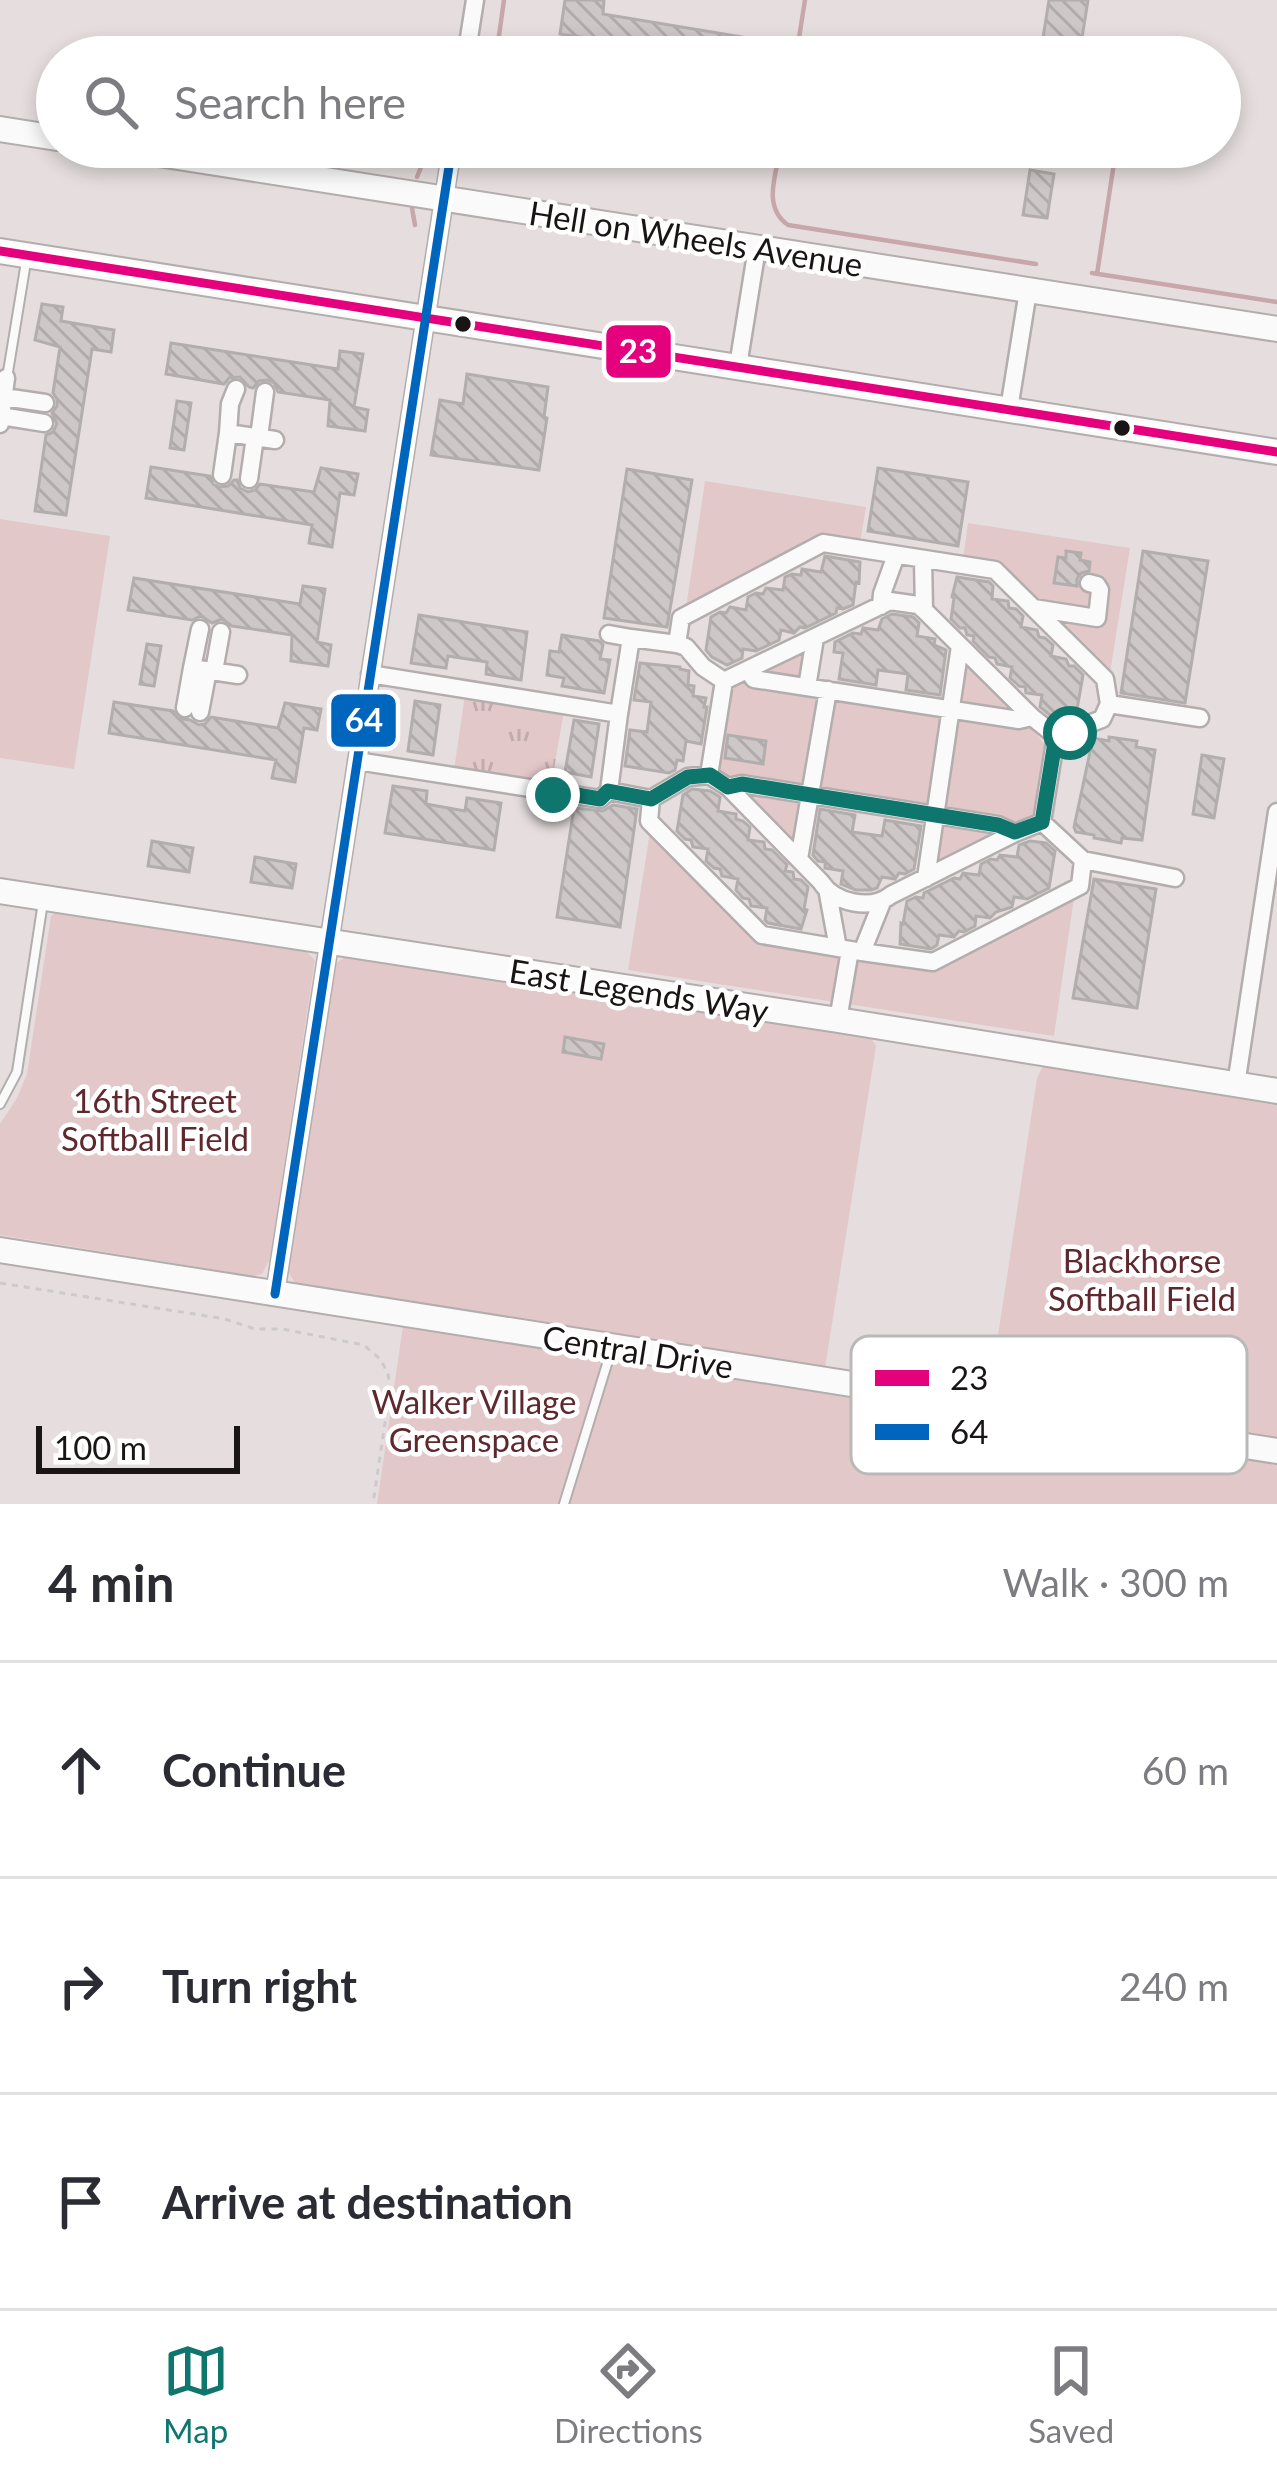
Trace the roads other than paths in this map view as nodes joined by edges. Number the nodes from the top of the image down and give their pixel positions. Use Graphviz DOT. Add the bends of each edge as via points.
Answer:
graph roads {
  1 [pos="475,0"];
  2 [pos="469,36"];
  3 [pos="0,129"];
  4 [pos="36,135"];
  5 [pos="249,168"];
  6 [pos="448,168"];
  7 [pos="443,198"];
  8 [pos="757,248"];
  9 [pos="0,250"];
  10 [pos="27,255"];
  11 [pos="1028,291"];
  12 [pos="424,317"];
  13 [pos="1277,329"];
  14 [pos="738,366"];
  15 [pos="5,388"];
  16 [pos="236,389"];
  17 [pos="265,392"];
  18 [pos="44,403"];
  19 [pos="1009,409"];
  20 [pos="0,419"];
  21 [pos="44,423"];
  22 [pos="228,433"];
  23 [pos="263,438"];
  24 [pos="1277,452"];
  25 [pos="222,475"];
  26 [pos="249,479"];
  27 [pos="896,554"];
  28 [pos="923,559"];
  29 [pos="1089,583"];
  30 [pos="881,606"];
  31 [pos="1034,608"];
  32 [pos="924,610"];
  33 [pos="200,629"];
  34 [pos="221,632"];
  35 [pos="609,634"];
  36 [pos="631,638"];
  37 [pos="815,638"];
  38 [pos="677,644"];
  39 [pos="960,646"];
  40 [pos="205,670"];
  41 [pos="748,670"];
  42 [pos="370,674"];
  43 [pos="238,675"];
  44 [pos="724,681"];
  45 [pos="807,687"];
  46 [pos="828,690"];
  47 [pos="1109,704"];
  48 [pos="950,709"];
  49 [pos="192,710"];
  50 [pos="619,713"];
  51 [pos="1032,717"];
  52 [pos="1200,718"];
  53 [pos="1056,736"];
  54 [pos="357,760"];
  55 [pos="710,775"];
  56 [pos="728,787"];
  57 [pos="608,791"];
  58 [pos="810,795"];
  59 [pos="651,799"];
  60 [pos="1277,812"];
  61 [pos="934,815"];
  62 [pos="1042,822"];
  63 [pos="1015,832"];
  64 [pos="799,860"];
  65 [pos="1083,860"];
  66 [pos="926,878"];
  67 [pos="1175,878"];
  68 [pos="0,891"];
  69 [pos="829,894"];
  70 [pos="44,898"];
  71 [pos="882,902"];
  72 [pos="328,943"];
  73 [pos="850,950"];
  74 [pos="838,1020"];
  75 [pos="1236,1085"];
  76 [pos="1277,1091"];
  77 [pos="0,1104"];
  78 [pos="0,1250"];
  79 [pos="275,1294"];
  80 [pos="612,1346"];
  81 [pos="851,1384"];
  82 [pos="1247,1446"];
  83 [pos="1277,1451"];
  84 [pos="564,1504"];
  1 -- 2 [label="street"];
  3 -- 4 [label="street"];
  5 -- 7 [label="street, Hell on Wheels Avenue"];
  6 -- 7 [label="street"];
  7 -- 8 [label="street, Hell on Wheels Avenue"];
  7 -- 12 [label="street"];
  8 -- 11 [label="street, Hell on Wheels Avenue"];
  8 -- 14 [label="street"];
  9 -- 10 [label="street"];
  10 -- 12 [label="street"];
  10 -- 15 [label="lane"];
  11 -- 13 [label="street, Hell on Wheels Avenue"];
  11 -- 19 [label="street"];
  12 -- 14 [label="street"];
  12 -- 42 [label="street"];
  14 -- 19 [label="street"];
  15 -- 18 [label="street"];
  15 -- 20 [label="street"];
  16 -- 22 [label="street"];
  17 -- 23 [label="street"];
  19 -- 24 [label="street"];
  20 -- 21 [label="street"];
  22 -- 23 [label="street"];
  22 -- 25 [label="street"];
  23 -- 26 [label="street"];
  27 -- 28 [label="street"];
  27 -- 30 [label="street"];
  27 -- 38 [label="street" via="823,543 681,618"];
  28 -- 31 [label="street" via="995,570"];
  28 -- 32 [label="street"];
  29 -- 31 [label="street" via="1100,590 1096,617"];
  30 -- 32 [label="street"];
  30 -- 37 [label="street"];
  31 -- 47 [label="street" via="1105,679"];
  32 -- 39 [label="street"];
  33 -- 40 [label="street"];
  34 -- 40 [label="street"];
  35 -- 36 [label="street"];
  36 -- 38 [label="street"];
  36 -- 50 [label="street"];
  37 -- 41 [label="street"];
  37 -- 45 [label="street"];
  38 -- 44 [label="street"];
  39 -- 48 [label="street"];
  39 -- 51 [label="street"];
  40 -- 43 [label="street"];
  40 -- 49 [label="street"];
  41 -- 44 [label="street"];
  41 -- 45 [label="street" via="754,679"];
  42 -- 50 [label="street"];
  42 -- 54 [label="street"];
  44 -- 55 [label="street"];
  45 -- 46 [label="street"];
  46 -- 48 [label="street"];
  46 -- 58 [label="street"];
  47 -- 52 [label="street"];
  47 -- 53 [label="street" via="1102,719"];
  48 -- 51 [label="street"];
  48 -- 61 [label="street"];
  50 -- 57 [label="street"];
  51 -- 53 [label="street"];
  53 -- 62 [label="street"];
  54 -- 57 [label="street" via="600,799"];
  54 -- 72 [label="street"];
  55 -- 56 [label="street"];
  55 -- 59 [label="street" via="688,777"];
  56 -- 58 [label="street"];
  56 -- 64 [label="street"];
  57 -- 59 [label="street"];
  58 -- 61 [label="street"];
  58 -- 64 [label="street"];
  59 -- 73 [label="street" via="649,821 762,935"];
  60 -- 75 [label="street"];
  61 -- 63 [label="street"];
  61 -- 66 [label="street"];
  62 -- 63 [label="street"];
  62 -- 65 [label="street"];
  63 -- 66 [label="street"];
  64 -- 69 [label="street"];
  65 -- 67 [label="street"];
  65 -- 73 [label="street" via="1080,886 933,962"];
  66 -- 71 [label="street"];
  68 -- 70 [label="street, East Legends Way"];
  69 -- 71 [label="street"];
  69 -- 73 [label="street"];
  70 -- 72 [label="street, East Legends Way"];
  70 -- 77 [label="lane" via="17,1072"];
  71 -- 73 [label="street"];
  72 -- 74 [label="street, East Legends Way"];
  72 -- 79 [label="street"];
  73 -- 74 [label="street"];
  74 -- 75 [label="street, East Legends Way"];
  75 -- 76 [label="street, East Legends Way"];
  78 -- 79 [label="street, Central Drive"];
  79 -- 80 [label="street, Central Drive"];
  80 -- 81 [label="street, Central Drive"];
  80 -- 84 [label="lane"];
  82 -- 83 [label="street, Central Drive"];
}
